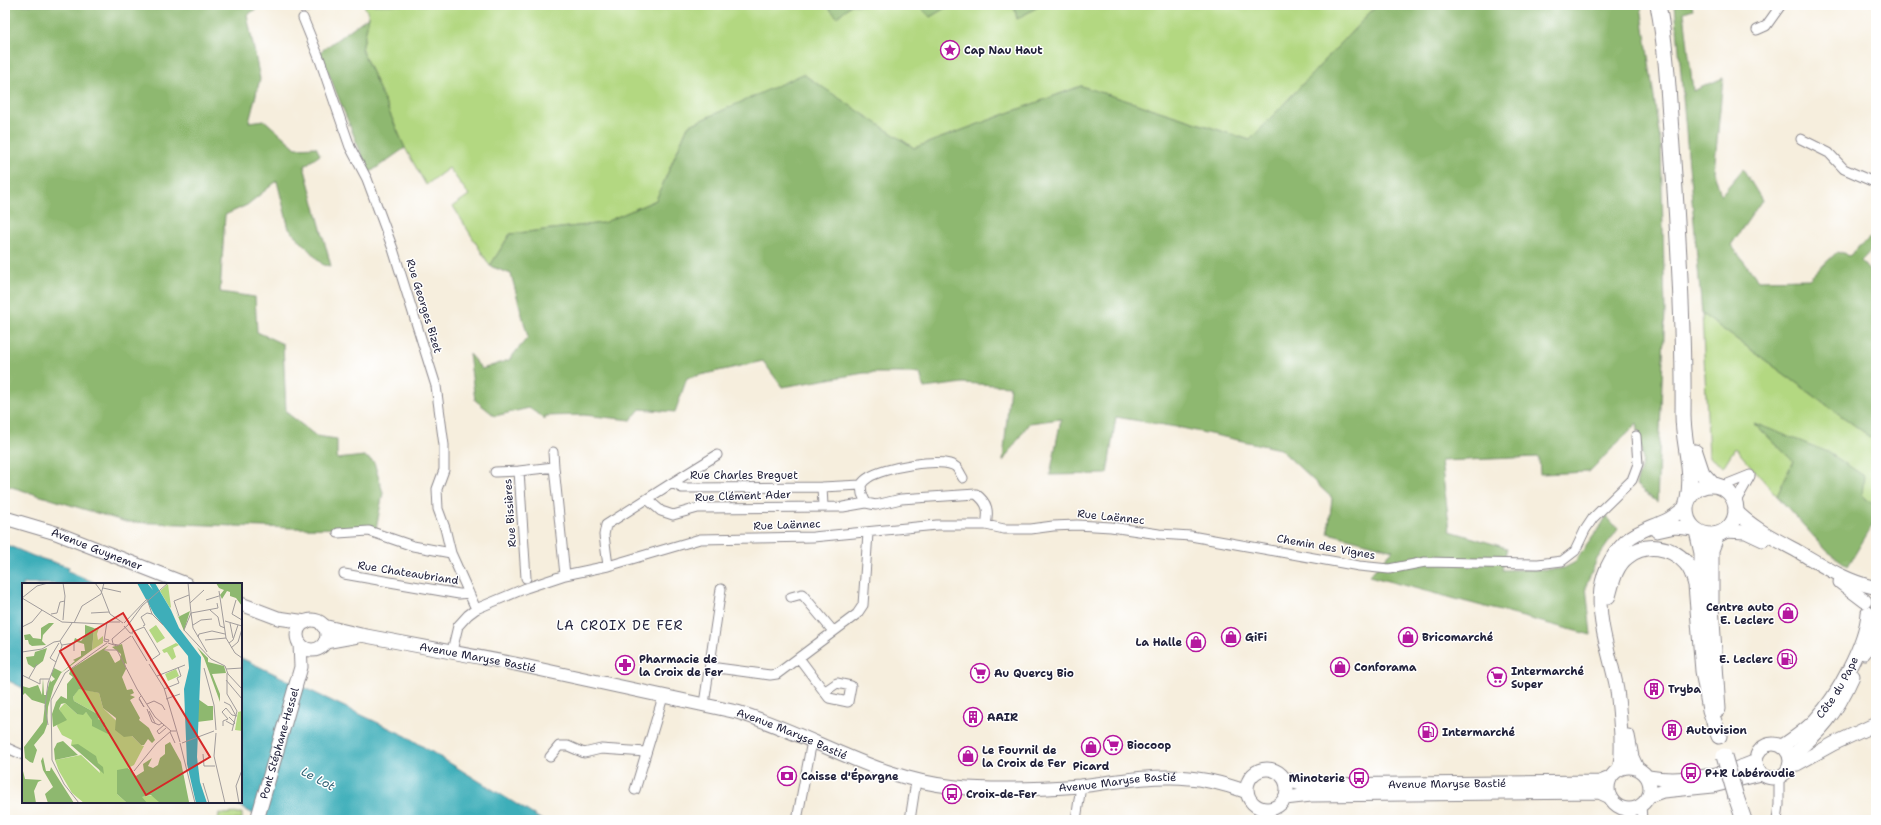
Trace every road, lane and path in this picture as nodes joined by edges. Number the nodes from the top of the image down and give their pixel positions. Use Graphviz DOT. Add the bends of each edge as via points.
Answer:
graph roads {
  1 [pos="1658,5"];
  2 [pos="1781,5"];
  3 [pos="303,18"];
  4 [pos="1757,30"];
  5 [pos="1801,139"];
  6 [pos="1876,182"];
  7 [pos="1680,270"];
  8 [pos="1636,436"];
  9 [pos="553,452"];
  10 [pos="717,455"];
  11 [pos="554,467"];
  12 [pos="519,470"];
  13 [pos="496,472"];
  14 [pos="963,478"];
  15 [pos="672,483"];
  16 [pos="862,485"];
  17 [pos="1717,486"];
  18 [pos="822,487"];
  19 [pos="647,499"];
  20 [pos="866,503"];
  21 [pos="1687,503"];
  22 [pos="822,506"];
  23 [pos="1735,506"];
  24 [pos="5,518"];
  25 [pos="986,525"];
  26 [pos="1696,530"];
  27 [pos="1721,532"];
  28 [pos="338,533"];
  29 [pos="868,533"];
  30 [pos="1159,534"];
  31 [pos="451,553"];
  32 [pos="608,566"];
  33 [pos="344,574"];
  34 [pos="566,575"];
  35 [pos="526,578"];
  36 [pos="183,583"];
  37 [pos="1875,587"];
  38 [pos="721,589"];
  39 [pos="469,593"];
  40 [pos="1608,596"];
  41 [pos="791,597"];
  42 [pos="242,604"];
  43 [pos="476,609"];
  44 [pos="1870,611"];
  45 [pos="278,618"];
  46 [pos="306,622"];
  47 [pos="323,626"];
  48 [pos="833,631"];
  49 [pos="1876,631"];
  50 [pos="361,635"];
  51 [pos="325,642"];
  52 [pos="303,652"];
  53 [pos="452,652"];
  54 [pos="798,658"];
  55 [pos="710,668"];
  56 [pos="824,692"];
  57 [pos="663,697"];
  58 [pos="704,704"];
  59 [pos="1876,724"];
  60 [pos="1719,736"];
  61 [pos="812,741"];
  62 [pos="1782,746"];
  63 [pos="5,747"];
  64 [pos="646,752"];
  65 [pos="22,755"];
  66 [pos="550,757"];
  67 [pos="1756,761"];
  68 [pos="1790,761"];
  69 [pos="1637,768"];
  70 [pos="1615,773"];
  71 [pos="1761,774"];
  72 [pos="1648,777"];
  73 [pos="1779,778"];
  74 [pos="1285,779"];
  75 [pos="916,782"];
  76 [pos="1081,786"];
  77 [pos="1248,786"];
  78 [pos="635,790"];
  79 [pos="1285,798"];
  80 [pos="1610,798"];
  81 [pos="1645,801"];
  82 [pos="1624,808"];
  83 [pos="1269,814"];
  84 [pos="257,820"];
  85 [pos="797,820"];
  86 [pos="910,820"];
  87 [pos="1076,820"];
  88 [pos="1634,820"];
  89 [pos="1642,820"];
  90 [pos="1744,820"];
  91 [pos="1777,820"];
  1 -- 7 [label="main road" via="1666,71"];
  2 -- 4 [label="street" via="1766,26"];
  3 -- 31 [label="street, Rue Georges Bizet" via="350,147 367,179 393,249 436,386 444,445 444,470 437,489 437,499"];
  5 -- 6 [label="street" via="1829,153 1844,168"];
  7 -- 17 [label="main road" via="1689,347 1689,414 1692,441 1702,473"];
  7 -- 21 [label="main road" via="1683,417 1691,486"];
  8 -- 30 [label="street, Chemin des Vignes" via="1638,464 1632,480 1593,518 1575,551 1562,561 1538,564 1425,562 1389,569 1191,536"];
  9 -- 11 [label="street"];
  10 -- 15 [label="street"];
  11 -- 12 [label="street, Rue Bissières"];
  11 -- 34 [label="street"];
  12 -- 13 [label="street"];
  12 -- 35 [label="street, Rue Bissières"];
  14 -- 16 [label="street" via="956,467 944,463 916,464 883,471 868,477"];
  15 -- 18 [label="street, Rue Charles Breguet" via="682,488"];
  15 -- 19 [label="street"];
  16 -- 18 [label="street, Rue Charles Breguet"];
  16 -- 20 [label="street"];
  17 -- 21 [label="main road" via="1700,488"];
  17 -- 23 [label="main road" via="1730,495"];
  17 -- 23 [label="street" via="1735,483 1750,475"];
  18 -- 22 [label="street"];
  19 -- 22 [label="street, Rue Clément Ader" via="661,512 673,515 698,508"];
  19 -- 32 [label="street" via="606,525 604,535"];
  20 -- 22 [label="street, Rue Clément Ader" via="843,507"];
  20 -- 25 [label="street, Rue Clément Ader" via="976,494 988,507"];
  21 -- 26 [label="main road" via="1689,523"];
  21 -- 70 [label="street" via="1669,519 1640,531 1627,540 1613,556 1603,575 1599,610 1620,707 1622,758"];
  23 -- 27 [label="main road" via="1734,518"];
  23 -- 37 [label="street" via="1753,525 1784,544 1847,579"];
  24 -- 36 [label="street, Avenue Guynemer" via="56,532"];
  25 -- 29 [label="street, Rue Laënnec" via="937,524"];
  25 -- 30 [label="street, Rue Laënnec" via="1004,529 1031,529 1077,525"];
  26 -- 27 [label="main road" via="1709,536"];
  26 -- 40 [label="street" via="1675,527 1662,529 1635,542 1616,566"];
  26 -- 60 [label="main road" via="1702,553 1702,608 1707,672"];
  27 -- 44 [label="street" via="1746,532 1757,536 1844,584"];
  27 -- 60 [label="main road" via="1711,550 1711,607"];
  28 -- 31 [label="street" via="369,531 413,546"];
  29 -- 32 [label="street, Rue Laënnec" via="813,537 700,539"];
  29 -- 48 [label="street" via="863,604 857,614"];
  31 -- 39 [label="street, Rue Georges Bizet"];
  32 -- 34 [label="street, Rue Laënnec"];
  33 -- 39 [label="street, Rue Chateaubriand" via="460,594"];
  34 -- 43 [label="street, Rue Laënnec"];
  37 -- 44 [label="street" via="1866,595"];
  38 -- 55 [label="street"];
  39 -- 43 [label="street, Rue Georges Bizet"];
  40 -- 60 [label="main road" via="1616,570 1627,556 1639,550 1660,547 1669,550 1686,563 1696,585 1703,671 1710,710"];
  40 -- 69 [label="street" via="1610,629 1628,706 1630,747"];
  41 -- 48 [label="street" via="802,594"];
  42 -- 45 [label="street"];
  43 -- 53 [label="street, Rue Laënnec" via="458,626"];
  44 -- 62 [label="street, Côte du Pape" via="1860,646 1829,702 1816,719"];
  45 -- 46 [label="street"];
  45 -- 52 [label="street"];
  46 -- 47 [label="street" via="317,622"];
  46 -- 52 [label="street" via="299,628"];
  47 -- 50 [label="street, Avenue Maryse Bastié"];
  47 -- 51 [label="street"];
  48 -- 54 [label="street"];
  49 -- 68 [label="street, Côte du Pape" via="1834,713 1826,725"];
  50 -- 51 [label="street, Avenue Maryse Bastié"];
  50 -- 53 [label="street, Avenue Maryse Bastié"];
  51 -- 52 [label="street" via="318,649"];
  52 -- 84 [label="street, Pont Stéphane-Hessel"];
  53 -- 57 [label="street, Avenue Maryse Bastié"];
  54 -- 55 [label="street" via="777,674 770,675"];
  54 -- 56 [label="street"];
  55 -- 58 [label="street"];
  57 -- 58 [label="street, Avenue Maryse Bastié"];
  57 -- 64 [label="street"];
  58 -- 61 [label="street, Avenue Maryse Bastié" via="760,719"];
  59 -- 68 [label="street" via="1797,764"];
  60 -- 90 [label="main road, bridge"];
  61 -- 75 [label="street, Avenue Maryse Bastié" via="876,769"];
  61 -- 85 [label="street"];
  62 -- 67 [label="street" via="1764,746"];
  62 -- 68 [label="street" via="1786,749"];
  63 -- 65 [label="street"];
  64 -- 66 [label="street" via="601,749 584,753 568,746 559,746"];
  64 -- 78 [label="street"];
  67 -- 71 [label="street"];
  67 -- 72 [label="street" via="1737,769 1699,776"];
  68 -- 73 [label="street" via="1784,775"];
  69 -- 70 [label="street" via="1625,767"];
  69 -- 72 [label="street"];
  70 -- 74 [label="street, Avenue Maryse Bastié" via="1600,782 1312,785 1295,784"];
  70 -- 80 [label="street" via="1608,784"];
  71 -- 73 [label="street" via="1770,779"];
  71 -- 81 [label="street" via="1707,787 1663,791"];
  72 -- 81 [label="street" via="1650,783"];
  73 -- 91 [label="street"];
  74 -- 77 [label="street, Avenue Maryse Bastié" via="1275,770 1265,769 1254,774"];
  74 -- 79 [label="street"];
  75 -- 76 [label="street, Avenue Maryse Bastié" via="986,790"];
  75 -- 86 [label="street"];
  76 -- 77 [label="street, Avenue Maryse Bastié" via="1172,776"];
  76 -- 87 [label="street"];
  77 -- 83 [label="street, Avenue Maryse Bastié" via="1255,805"];
  79 -- 80 [label="street, Avenue Maryse Bastié" via="1311,795 1599,792"];
  79 -- 83 [label="street, Avenue Maryse Bastié"];
  80 -- 82 [label="street"];
  81 -- 82 [label="street" via="1636,808"];
  81 -- 89 [label="street"];
  82 -- 88 [label="street"];
}
